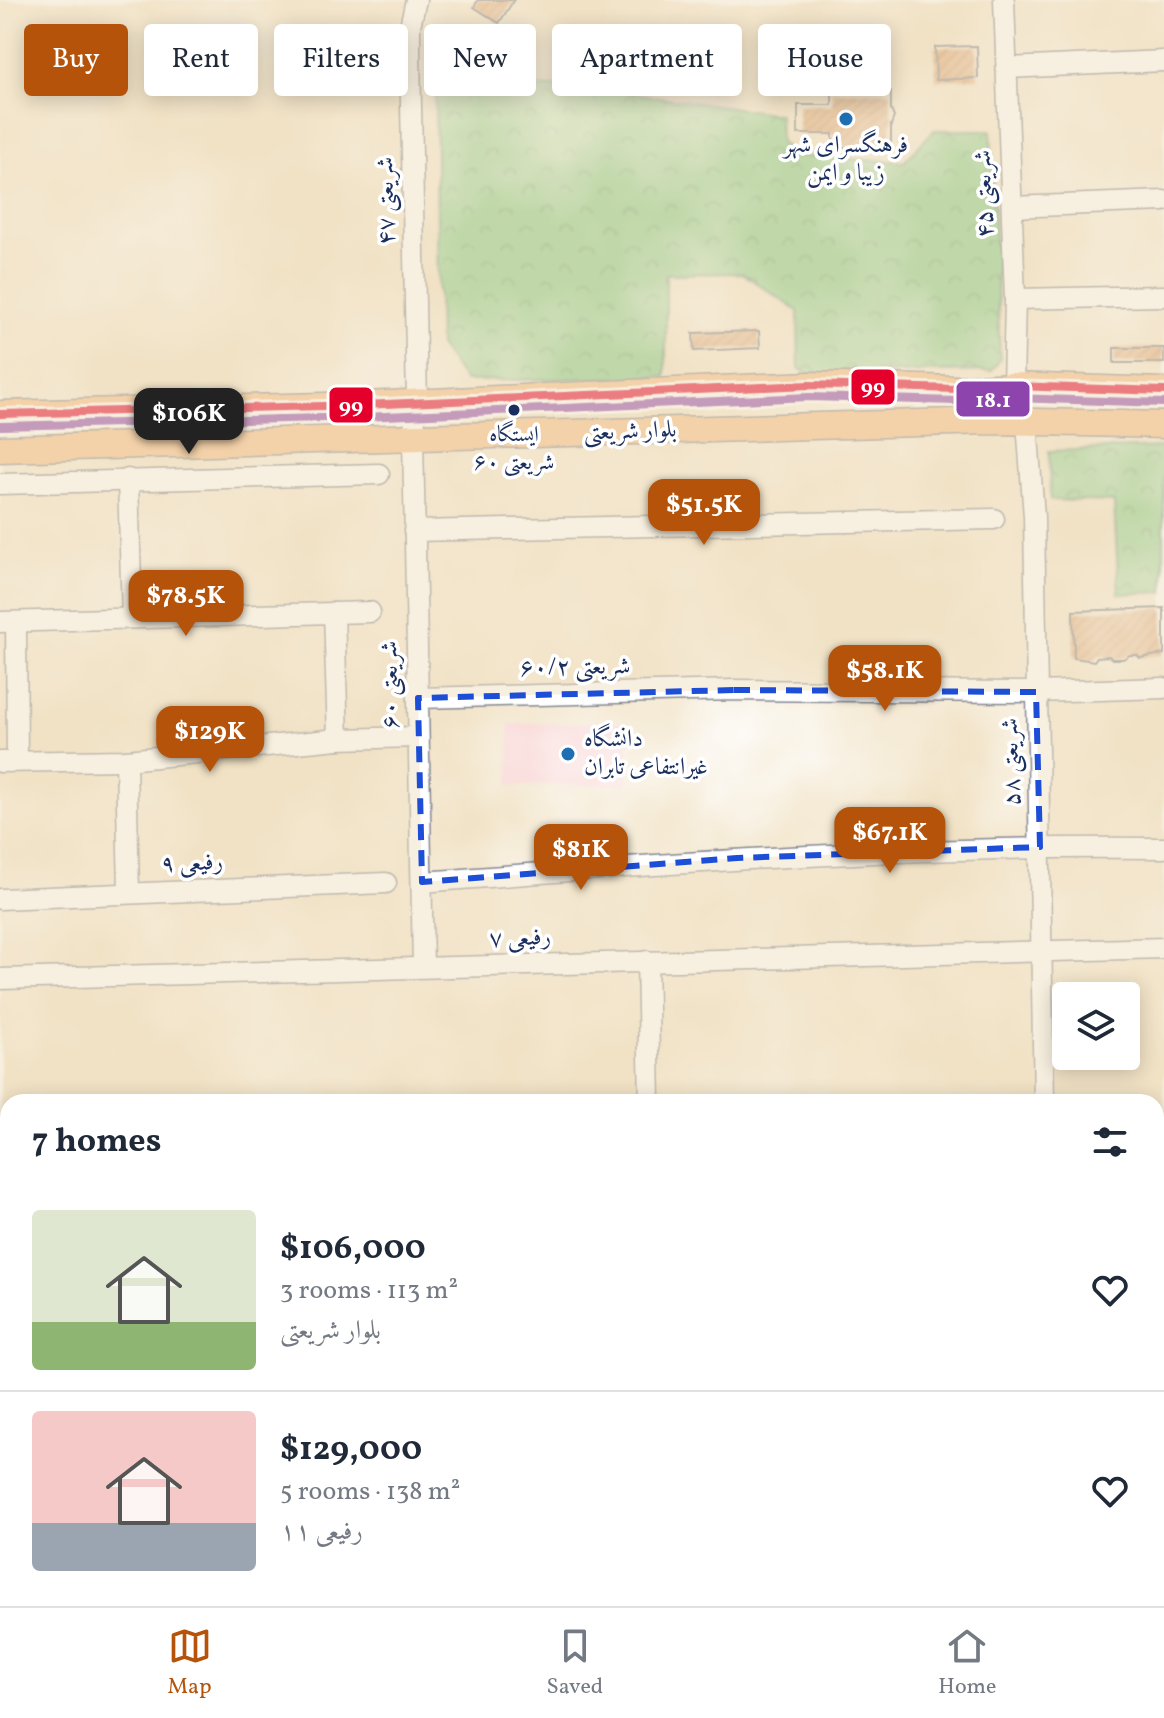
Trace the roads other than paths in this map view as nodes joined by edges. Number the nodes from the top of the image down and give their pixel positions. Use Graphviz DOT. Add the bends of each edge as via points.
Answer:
graph roads {
  1 [pos="416,0"];
  2 [pos="1004,0"];
  3 [pos="1164,61"];
  4 [pos="1006,68"];
  5 [pos="1164,201"];
  6 [pos="1012,207"];
  7 [pos="1164,296"];
  8 [pos="1015,299"];
  9 [pos="1013,386"];
  10 [pos="1164,391"];
  11 [pos="417,403"];
  12 [pos="0,414"];
  13 [pos="1027,422"];
  14 [pos="1164,425"];
  15 [pos="413,437"];
  16 [pos="0,449"];
  17 [pos="379,474"];
  18 [pos="128,479"];
  19 [pos="0,484"];
  20 [pos="994,519"];
  21 [pos="414,531"];
  22 [pos="370,612"];
  23 [pos="334,613"];
  24 [pos="132,617"];
  25 [pos="8,622"];
  26 [pos="1164,688"];
  27 [pos="1036,692"];
  28 [pos="418,698"];
  29 [pos="418,737"];
  30 [pos="338,739"];
  31 [pos="126,760"];
  32 [pos="9,762"];
  33 [pos="1040,847"];
  34 [pos="1164,848"];
  35 [pos="422,882"];
  36 [pos="386,883"];
  37 [pos="129,893"];
  38 [pos="0,899"];
  39 [pos="1164,948"];
  40 [pos="1041,951"];
  41 [pos="647,961"];
  42 [pos="423,967"];
  43 [pos="0,979"];
  44 [pos="650,1094"];
  45 [pos="1044,1094"];
  1 -- 11 [label="street, شریعتی ۴۷" via="410,55"];
  2 -- 4 [label="street, شریعتی ۴۵"];
  3 -- 4 [label="street"];
  4 -- 6 [label="street, شریعتی ۴۵"];
  5 -- 6 [label="street"];
  6 -- 8 [label="street, شریعتی ۴۵"];
  7 -- 8 [label="street"];
  8 -- 9 [label="street, شریعتی ۴۵"];
  9 -- 10 [label="main road, بلوار شریعتی"];
  9 -- 11 [label="main road, بلوار شریعتی" via="809,385"];
  11 -- 12 [label="main road, بلوار شریعتی"];
  11 -- 15 [label="street, شریعتی ۶۰"];
  13 -- 14 [label="main road, بلوار شریعتی"];
  13 -- 15 [label="main road, بلوار شریعتی"];
  13 -- 27 [label="street, شریعتی ۵۸"];
  15 -- 16 [label="main road, بلوار شریعتی"];
  15 -- 21 [label="street, شریعتی ۶۰"];
  17 -- 18 [label="street"];
  18 -- 19 [label="street"];
  18 -- 24 [label="street"];
  20 -- 21 [label="street"];
  21 -- 28 [label="street, شریعتی ۶۰"];
  22 -- 23 [label="street"];
  23 -- 24 [label="street"];
  23 -- 30 [label="street"];
  24 -- 25 [label="street"];
  25 -- 32 [label="street"];
  26 -- 27 [label="street, شریعتی ۶۰/۲"];
  27 -- 28 [label="street, شریعتی ۶۰/۲" via="734,690"];
  27 -- 33 [label="street, شریعتی ۵۸"];
  28 -- 29 [label="street, شریعتی ۶۰"];
  29 -- 30 [label="street"];
  29 -- 35 [label="street, شریعتی ۶۰"];
  30 -- 31 [label="street"];
  31 -- 32 [label="street"];
  31 -- 37 [label="street"];
  33 -- 34 [label="street"];
  33 -- 35 [label="street" via="737,858"];
  33 -- 40 [label="street, شریعتی ۵۸"];
  35 -- 42 [label="street, شریعتی ۶۰"];
  36 -- 37 [label="street, رفیعی ۹"];
  37 -- 38 [label="street, رفیعی ۹"];
  39 -- 40 [label="street, رفیعی ۷"];
  40 -- 41 [label="street, رفیعی ۷"];
  40 -- 45 [label="street, شریعتی ۵۸"];
  41 -- 42 [label="street, رفیعی ۷"];
  41 -- 44 [label="street"];
  42 -- 43 [label="street, رفیعی ۷"];
}
